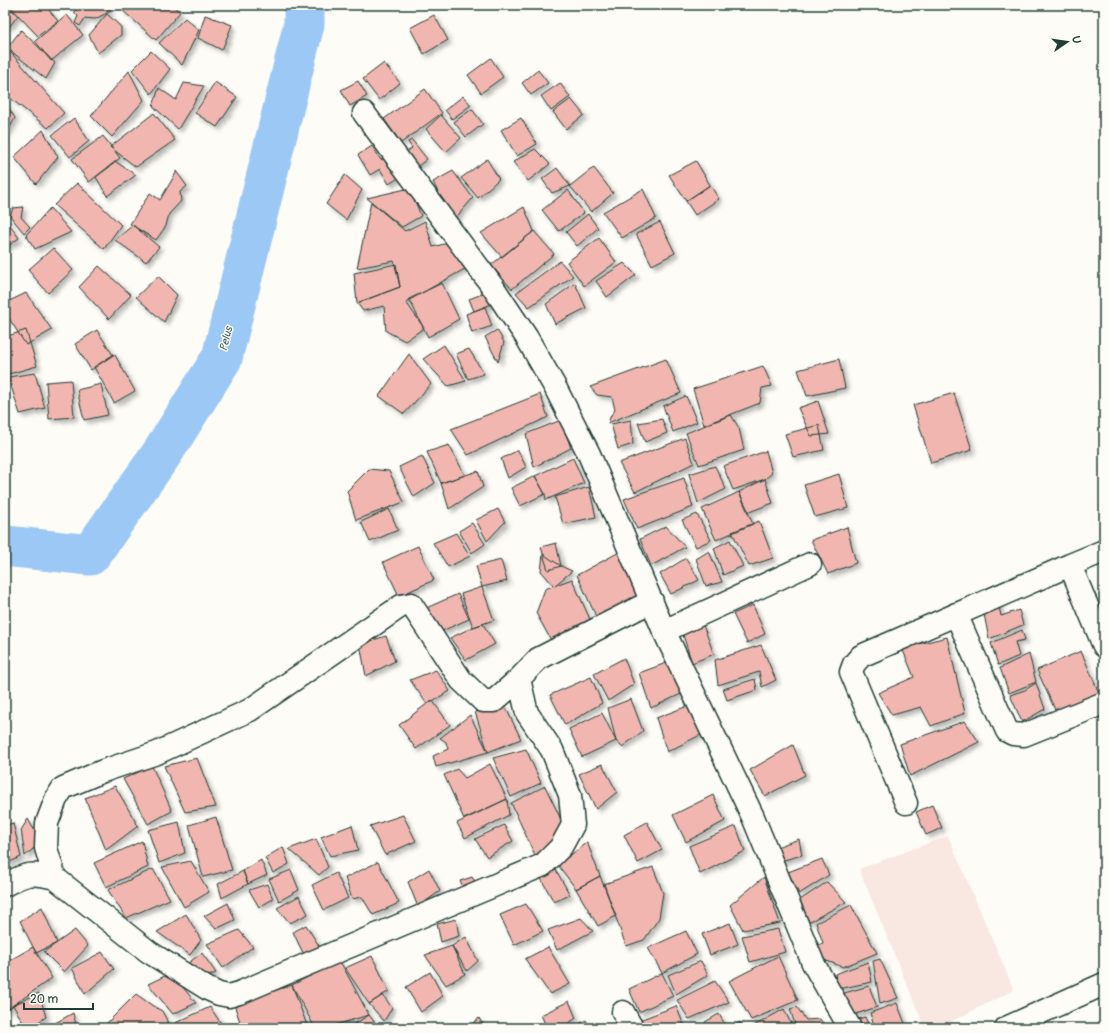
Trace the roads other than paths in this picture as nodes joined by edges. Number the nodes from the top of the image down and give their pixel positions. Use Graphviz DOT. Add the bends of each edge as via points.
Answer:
graph roads {
  1 [pos="364,113"];
  2 [pos="1104,551"];
  3 [pos="810,564"];
  4 [pos="1070,564"];
  5 [pos="652,601"];
  6 [pos="956,614"];
  7 [pos="664,631"];
  8 [pos="1104,646"];
  9 [pos="519,679"];
  10 [pos="1104,703"];
  11 [pos="906,803"];
  12 [pos="55,878"];
  13 [pos="5,885"];
  14 [pos="1104,984"];
  15 [pos="850,1028"];
  16 [pos="1006,1028"];
  1 -- 5 [label="street" via="493,287 527,338 589,454"];
  2 -- 4 [label="street"];
  3 -- 7 [label="street"];
  4 -- 6 [label="street"];
  4 -- 8 [label="street"];
  5 -- 7 [label="street"];
  5 -- 9 [label="street" via="538,659"];
  6 -- 10 [label="street" via="1007,731 1024,735"];
  6 -- 11 [label="street" via="861,656 851,672"];
  7 -- 15 [label="street" via="753,817 813,963"];
  9 -- 12 [label="street" via="494,701 483,702 462,680 411,604 401,606 250,710 157,753 63,788 47,823 46,848"];
  9 -- 12 [label="street" via="527,713 552,750 570,795 573,825 561,848 543,865 239,994 229,996 208,989 149,952"];
  12 -- 13 [label="street" via="37,874 19,877"];
  14 -- 16 [label="street"];
}
